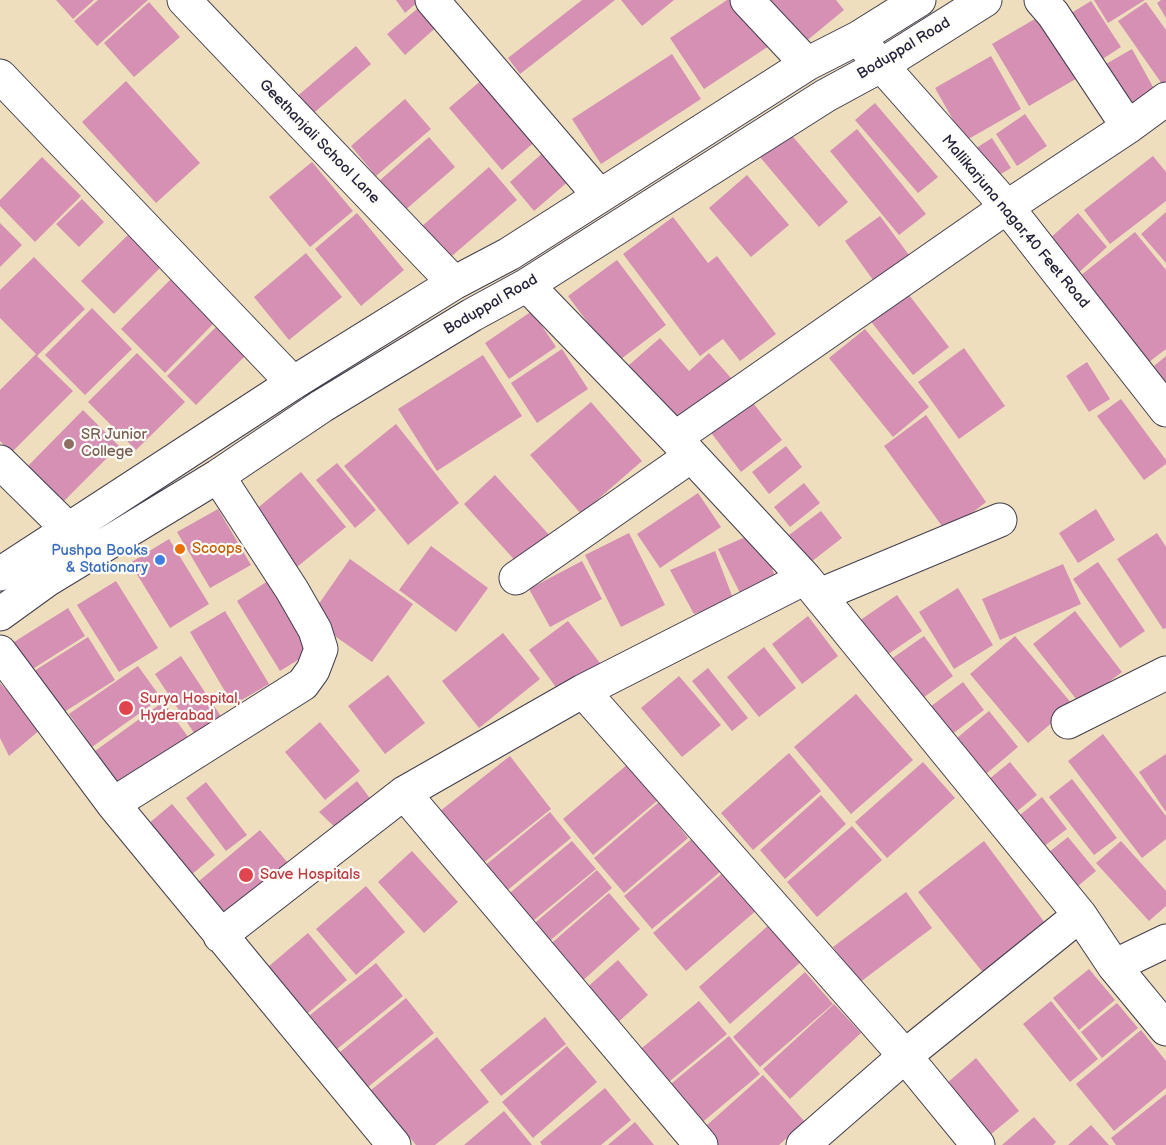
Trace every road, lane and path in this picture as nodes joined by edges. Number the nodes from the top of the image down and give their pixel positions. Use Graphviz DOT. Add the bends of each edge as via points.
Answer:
graph roads {
  1 [pos="184,0"];
  2 [pos="432,0"];
  3 [pos="747,0"];
  4 [pos="920,0"];
  5 [pos="985,0"];
  6 [pos="1041,0"];
  7 [pos="858,38"];
  8 [pos="807,64"];
  9 [pos="882,65"];
  10 [pos="0,76"];
  11 [pos="1166,99"];
  12 [pos="1128,127"];
  13 [pos="599,195"];
  14 [pos="1006,207"];
  15 [pos="454,283"];
  16 [pos="527,285"];
  17 [pos="293,383"];
  18 [pos="1166,410"];
  19 [pos="683,447"];
  20 [pos="0,462"];
  21 [pos="218,476"];
  22 [pos="1000,520"];
  23 [pos="68,529"];
  24 [pos="0,574"];
  25 [pos="516,578"];
  26 [pos="812,586"];
  27 [pos="0,614"];
  28 [pos="0,652"];
  29 [pos="1166,673"];
  30 [pos="584,691"];
  31 [pos="1068,722"];
  32 [pos="404,793"];
  33 [pos="113,804"];
  34 [pos="1080,915"];
  35 [pos="220,936"];
  36 [pos="1166,941"];
  37 [pos="1114,966"];
  38 [pos="1166,1029"];
  39 [pos="905,1056"];
  40 [pos="394,1145"];
  41 [pos="701,1145"];
  42 [pos="803,1145"];
  43 [pos="978,1145"];
  1 -- 15 [label="street, Geethanjali School Lane"];
  2 -- 13 [label="street"];
  3 -- 8 [label="street"];
  4 -- 7 [label="street"];
  5 -- 9 [label="street, Boduppal Road"];
  6 -- 12 [label="street"];
  7 -- 8 [label="street"];
  7 -- 9 [label="street, Mallikarjuna nagar,40 Feet Road"];
  8 -- 13 [label="street"];
  9 -- 14 [label="street, Mallikarjuna nagar,40 Feet Road"];
  9 -- 16 [label="street, Boduppal Road" via="825,96"];
  10 -- 17 [label="street"];
  11 -- 12 [label="street"];
  12 -- 14 [label="street"];
  13 -- 15 [label="street" via="509,254"];
  14 -- 18 [label="street, Mallikarjuna nagar,40 Feet Road"];
  14 -- 19 [label="street"];
  15 -- 17 [label="street"];
  16 -- 19 [label="street"];
  16 -- 21 [label="street, Boduppal Road" via="322,406"];
  17 -- 23 [label="street"];
  19 -- 25 [label="street"];
  19 -- 26 [label="street"];
  20 -- 23 [label="street"];
  21 -- 27 [label="street, Boduppal Road" via="47,580"];
  21 -- 33 [label="street" via="292,590 315,630 321,650 303,684"];
  22 -- 26 [label="street"];
  23 -- 24 [label="street"];
  26 -- 30 [label="street"];
  26 -- 34 [label="street"];
  28 -- 33 [label="street"];
  29 -- 31 [label="street"];
  30 -- 32 [label="street"];
  30 -- 39 [label="street"];
  32 -- 35 [label="street"];
  32 -- 41 [label="street"];
  33 -- 35 [label="street"];
  34 -- 37 [label="street"];
  34 -- 39 [label="street"];
  35 -- 40 [label="street"];
  36 -- 37 [label="street"];
  37 -- 38 [label="street"];
  39 -- 42 [label="street"];
  39 -- 43 [label="street"];
}
